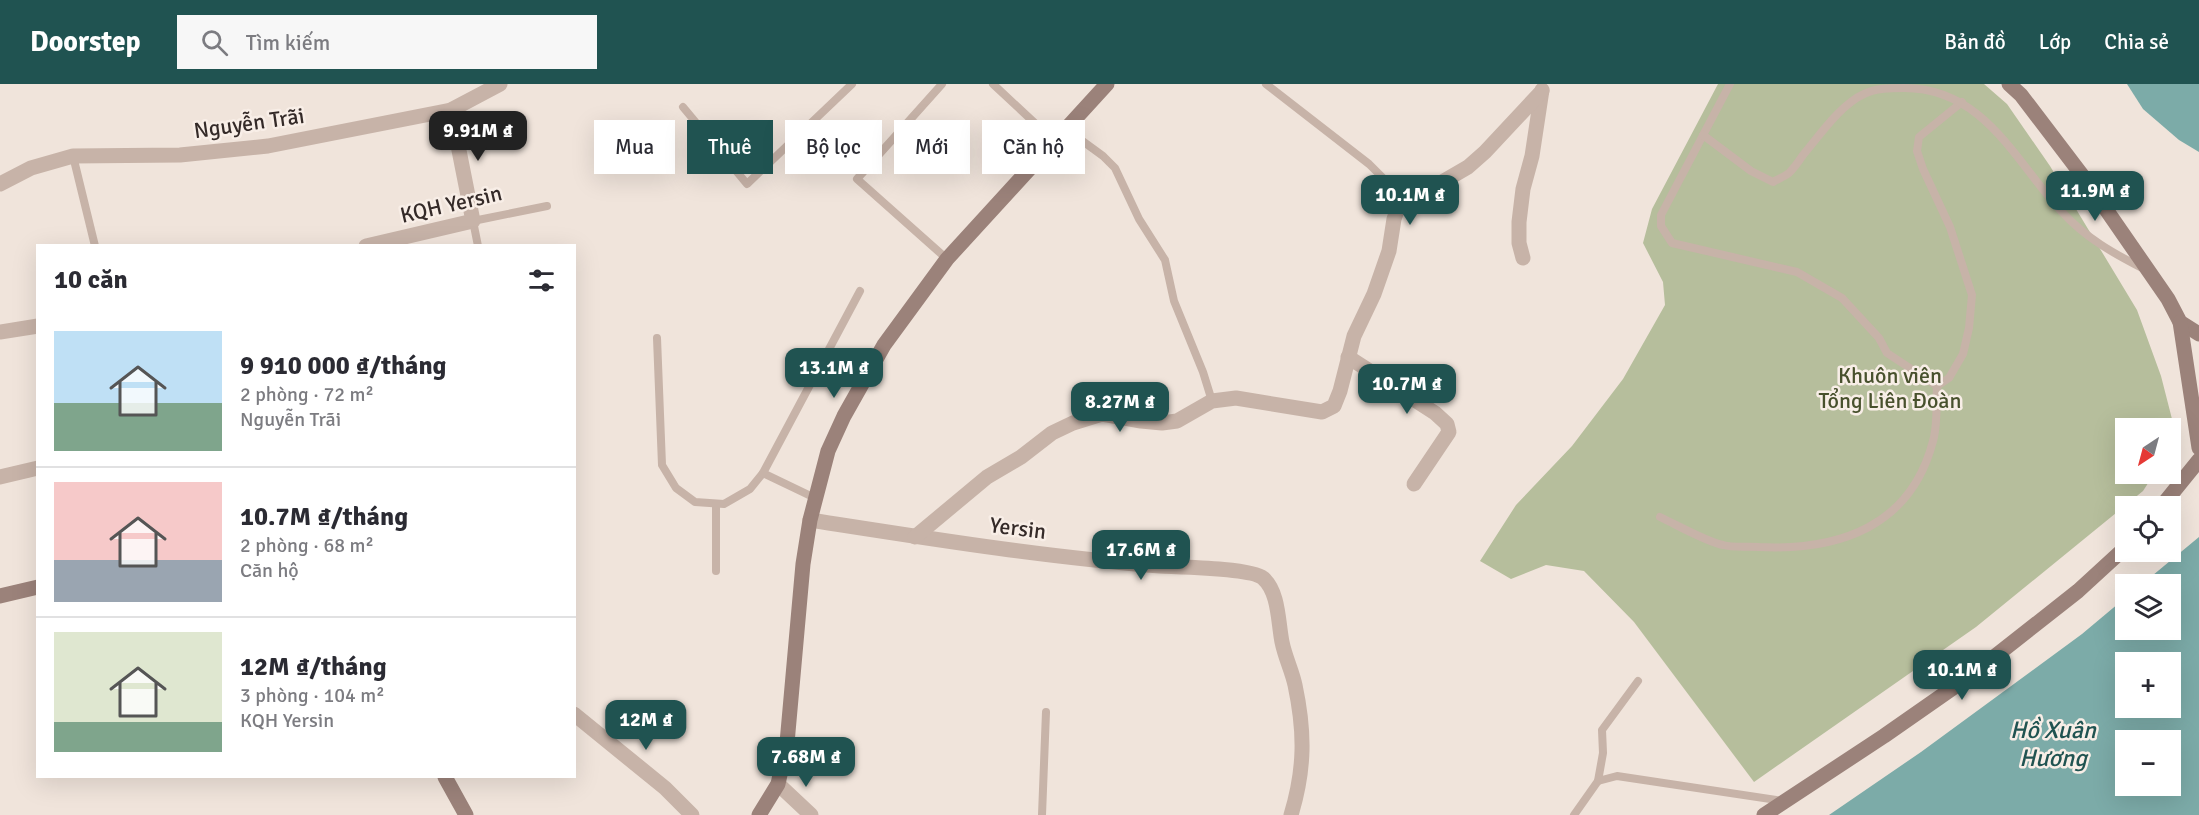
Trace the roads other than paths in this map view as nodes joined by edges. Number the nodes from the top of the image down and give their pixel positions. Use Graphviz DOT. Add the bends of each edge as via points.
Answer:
graph roads {
  1 [pos="500,84"];
  2 [pos="852,84"];
  3 [pos="942,84"];
  4 [pos="993,84"];
  5 [pos="1107,84"];
  6 [pos="1266,84"];
  7 [pos="1730,84"];
  8 [pos="2009,84"];
  9 [pos="1543,87"];
  10 [pos="1962,102"];
  11 [pos="683,107"];
  12 [pos="451,110"];
  13 [pos="1032,120"];
  14 [pos="1073,120"];
  15 [pos="1703,135"];
  16 [pos="1085,143"];
  17 [pos="73,156"];
  18 [pos="1024,174"];
  19 [pos="0,184"];
  20 [pos="1402,197"];
  21 [pos="547,206"];
  22 [pos="473,221"];
  23 [pos="94,244"];
  24 [pos="375,244"];
  25 [pos="478,244"];
  26 [pos="947,258"];
  27 [pos="1524,258"];
  28 [pos="2149,271"];
  29 [pos="860,291"];
  30 [pos="2180,322"];
  31 [pos="36,326"];
  32 [pos="0,332"];
  33 [pos="2199,334"];
  34 [pos="657,338"];
  35 [pos="1348,357"];
  36 [pos="1936,386"];
  37 [pos="1212,400"];
  38 [pos="2199,448"];
  39 [pos="2199,460"];
  40 [pos="36,468"];
  41 [pos="763,473"];
  42 [pos="0,477"];
  43 [pos="1414,484"];
  44 [pos="2170,496"];
  45 [pos="815,498"];
  46 [pos="716,504"];
  47 [pos="1660,518"];
  48 [pos="810,520"];
  49 [pos="915,537"];
  50 [pos="2115,557"];
  51 [pos="716,571"];
  52 [pos="36,587"];
  53 [pos="0,596"];
  54 [pos="1638,681"];
  55 [pos="1046,712"];
  56 [pos="576,716"];
  57 [pos="446,778"];
  58 [pos="1598,781"];
  59 [pos="778,784"];
  60 [pos="1784,801"];
  61 [pos="466,815"];
  62 [pos="692,815"];
  63 [pos="759,815"];
  64 [pos="811,815"];
  65 [pos="1042,815"];
  66 [pos="1291,815"];
  67 [pos="1575,815"];
  68 [pos="1764,815"];
  1 -- 12 [label="street, Nguyễn Trãi"];
  2 -- 11 [label="lane" via="747,184"];
  3 -- 26 [label="lane" via="857,179"];
  4 -- 13 [label="lane"];
  5 -- 14 [label="main road"];
  6 -- 20 [label="lane" via="1369,164"];
  7 -- 15 [label="lane"];
  8 -- 28 [label="main road" via="2085,179"];
  9 -- 20 [label="street" via="1468,167 1437,185"];
  9 -- 27 [label="street" via="1519,222"];
  10 -- 15 [label="lane" via="1914,88 1884,88 1864,94 1844,108 1788,174 1773,182 1751,171"];
  10 -- 28 [label="lane" via="1986,121 2063,213 2092,240"];
  10 -- 36 [label="lane" via="1918,137 1917,151 1950,227 1972,296 1963,354 1949,378"];
  12 -- 17 [label="street, Nguyễn Trãi" via="268,146 180,155"];
  12 -- 22 [label="street"];
  15 -- 36 [label="lane" via="1661,215 1661,226 1672,243 1797,272 1842,298 1879,338 1887,353"];
  16 -- 37 [label="lane" via="1115,168 1139,219 1166,260 1174,301"];
  17 -- 19 [label="street, Nguyễn Trãi" via="31,168"];
  17 -- 23 [label="lane"];
  18 -- 26 [label="main road"];
  20 -- 35 [label="street" via="1389,251"];
  21 -- 22 [label="lane, KQH Yersin"];
  22 -- 24 [label="street, KQH Yersin"];
  22 -- 25 [label="lane"];
  26 -- 45 [label="main road" via="884,345 852,401 828,451"];
  28 -- 30 [label="main road"];
  29 -- 41 [label="lane"];
  30 -- 33 [label="main road"];
  30 -- 38 [label="main road"];
  31 -- 32 [label="street"];
  34 -- 46 [label="lane" via="662,465 676,488 695,502"];
  35 -- 37 [label="street" via="1334,406 1322,412 1236,398"];
  35 -- 43 [label="street" via="1447,424 1449,432"];
  36 -- 47 [label="lane" via="1934,440 1917,480 1893,511 1857,534 1827,543 1781,548 1722,545"];
  37 -- 49 [label="street" via="1177,421 1162,423 1102,414 1073,423 987,477"];
  39 -- 44 [label="main road"];
  40 -- 42 [label="street"];
  41 -- 45 [label="lane"];
  41 -- 46 [label="lane" via="750,489 724,504"];
  45 -- 48 [label="main road"];
  46 -- 51 [label="lane"];
  48 -- 49 [label="street, Yersin"];
  48 -- 59 [label="main road" via="787,743"];
  49 -- 66 [label="street, Yersin" via="1262,576 1272,590 1303,733 1303,756"];
  50 -- 60 [label="main road" via="1970,676"];
  52 -- 53 [label="main road"];
  54 -- 58 [label="lane" via="1602,730"];
  55 -- 65 [label="lane"];
  56 -- 62 [label="street"];
  57 -- 61 [label="main road"];
  58 -- 60 [label="lane" via="1617,776 1641,778"];
  58 -- 67 [label="lane"];
  59 -- 63 [label="main road"];
  59 -- 64 [label="street"];
  60 -- 68 [label="main road"];
}
